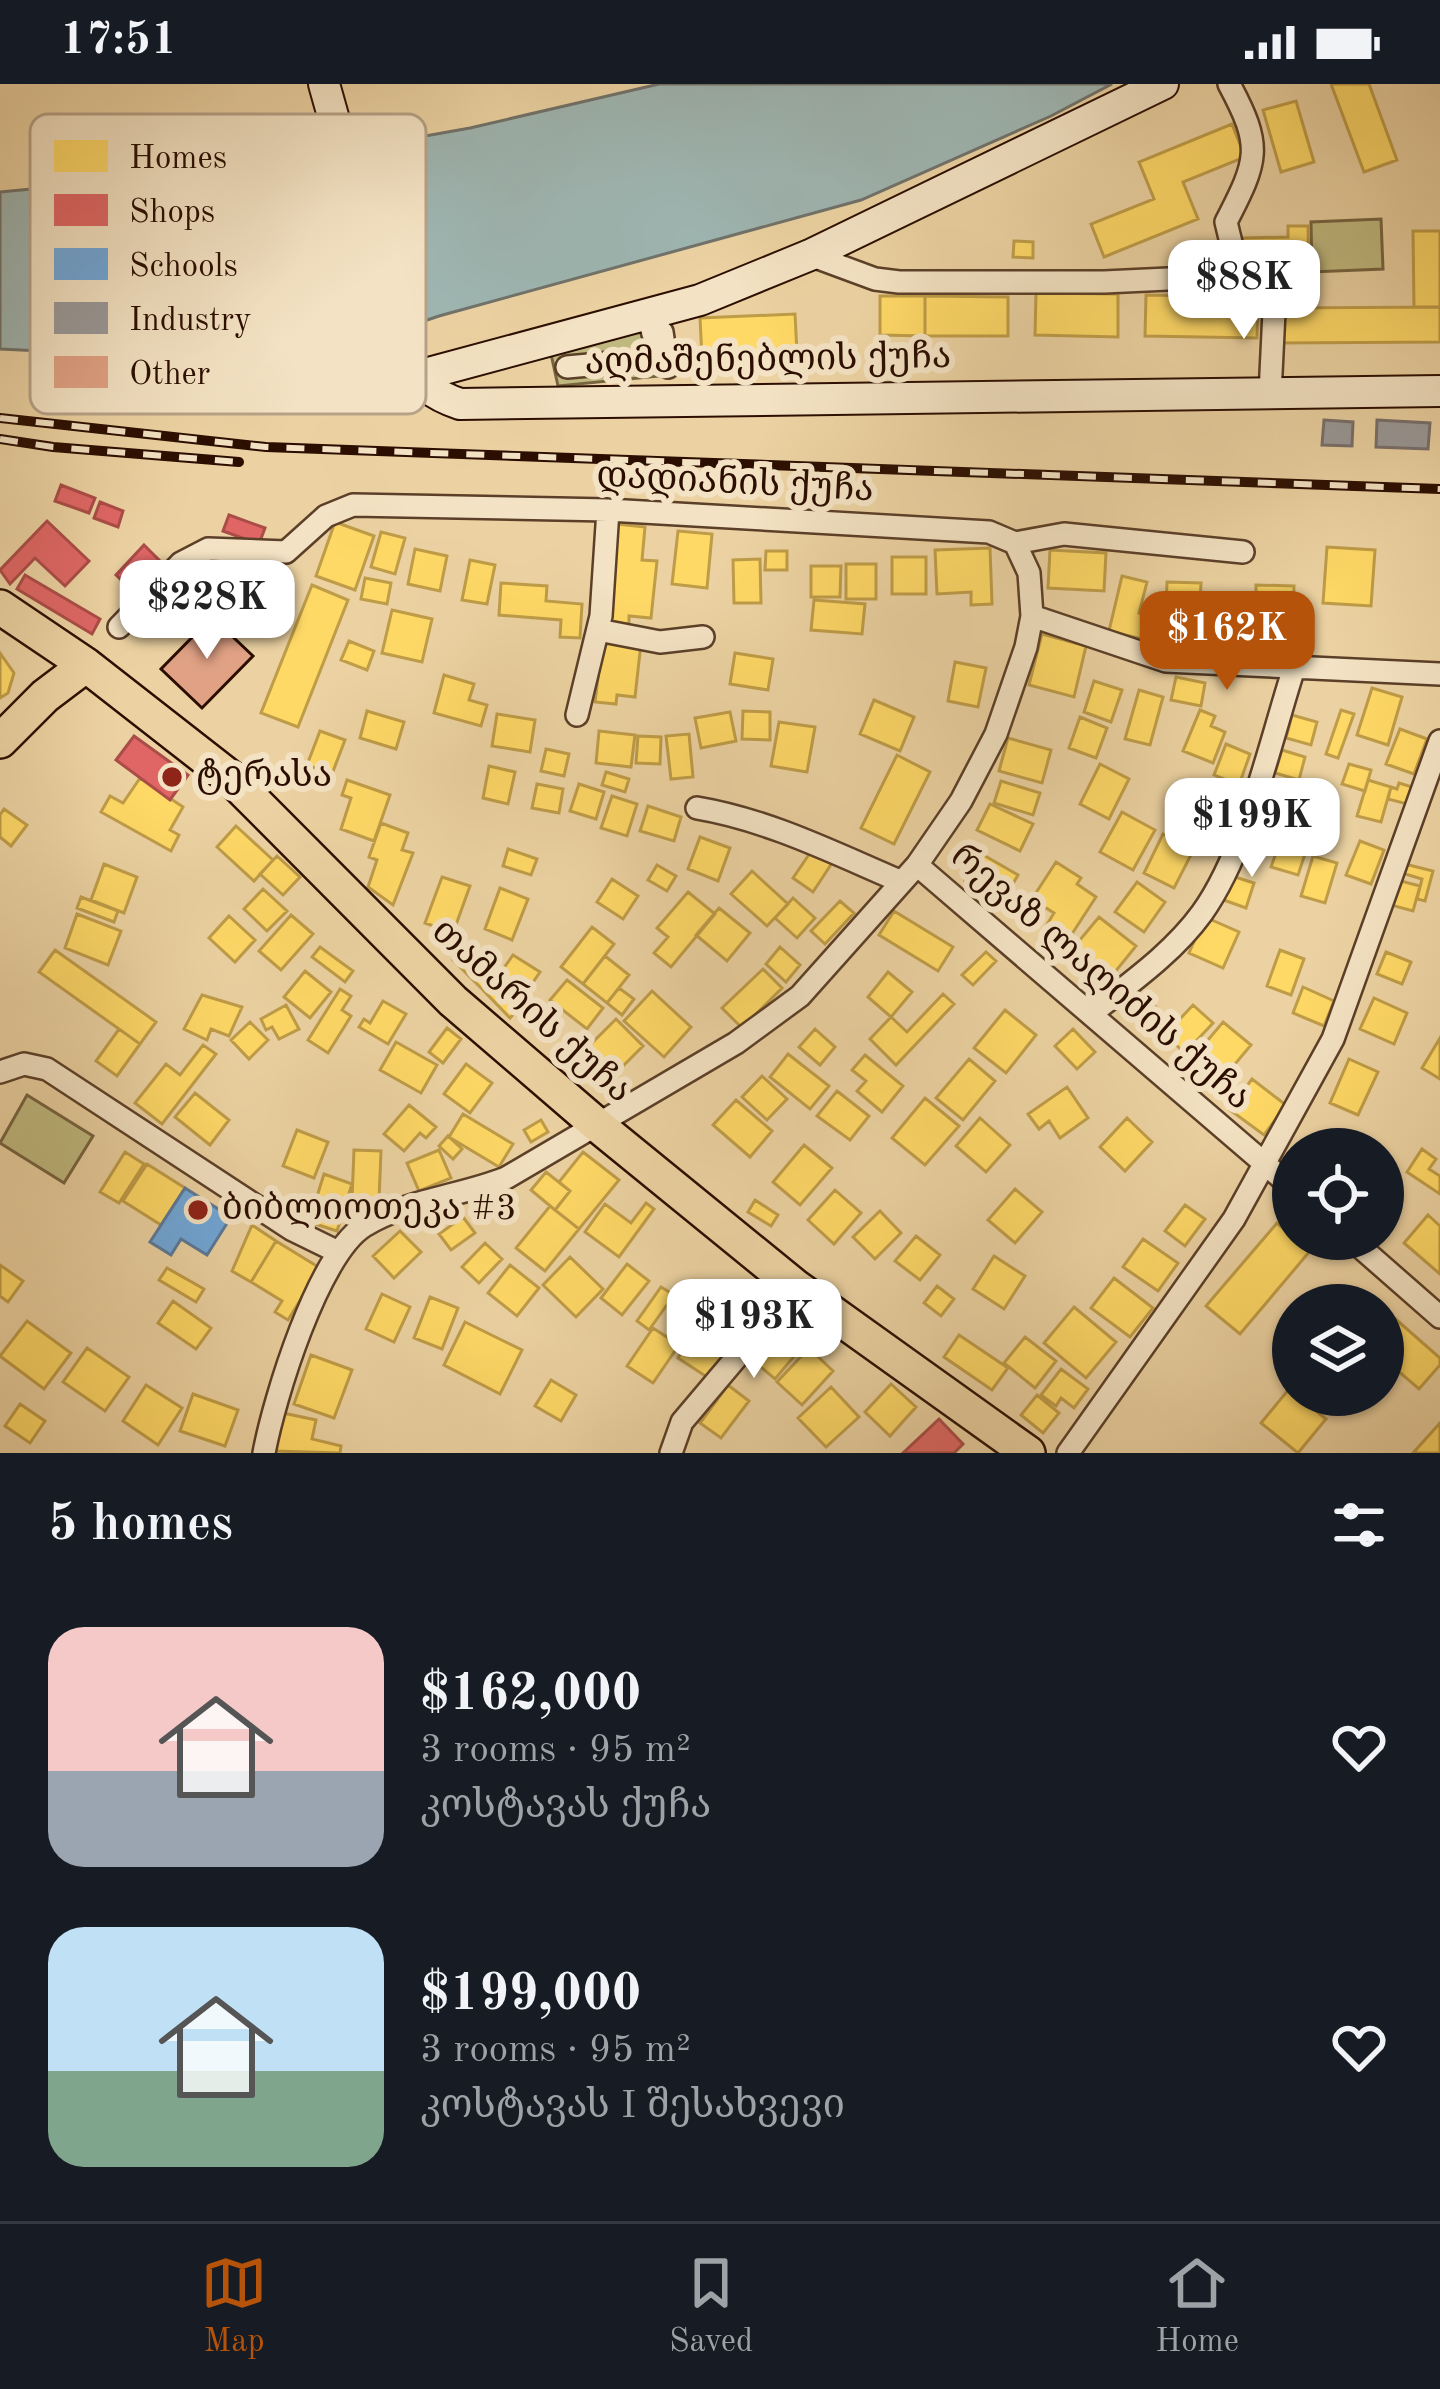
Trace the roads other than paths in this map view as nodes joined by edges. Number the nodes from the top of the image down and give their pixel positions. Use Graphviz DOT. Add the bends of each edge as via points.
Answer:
graph roads {
  1 [pos="1163,84"];
  2 [pos="1229,84"];
  3 [pos="811,255"];
  4 [pos="1232,276"];
  5 [pos="652,326"];
  6 [pos="616,336"];
  7 [pos="426,364"];
  8 [pos="567,367"];
  9 [pos="621,367"];
  10 [pos="426,385"];
  11 [pos="1440,392"];
  12 [pos="1270,394"];
  13 [pos="608,510"];
  14 [pos="1015,543"];
  15 [pos="1244,552"];
  16 [pos="0,607"];
  17 [pos="1032,616"];
  18 [pos="119,627"];
  19 [pos="598,630"];
  20 [pos="703,637"];
  21 [pos="86,664"];
  22 [pos="1294,668"];
  23 [pos="1440,674"];
  24 [pos="578,715"];
  25 [pos="0,741"];
  26 [pos="1440,741"];
  27 [pos="698,808"];
  28 [pos="910,873"];
  29 [pos="1092,1013"];
  30 [pos="0,1072"];
  31 [pos="596,1124"];
  32 [pos="1266,1165"];
  33 [pos="1272,1170"];
  34 [pos="338,1252"];
  35 [pos="1375,1260"];
  36 [pos="796,1286"];
  37 [pos="1440,1316"];
  38 [pos="264,1453"];
  39 [pos="671,1453"];
  40 [pos="1028,1453"];
  41 [pos="1068,1453"];
  1 -- 3 [label="main road"];
  2 -- 4 [label="street" via="1254,150 1226,222"];
  3 -- 4 [label="street" via="898,282"];
  3 -- 7 [label="main road" via="653,315"];
  4 -- 12 [label="street" via="1265,280 1275,291"];
  5 -- 9 [label="street" via="653,334 662,332 667,363"];
  6 -- 9 [label="street"];
  8 -- 9 [label="street"];
  10 -- 12 [label="main road, აღმაშენებლის ქუჩა" via="460,404"];
  11 -- 12 [label="main road, აღმაშენებლის ქუჩა"];
  13 -- 14 [label="street, დადიანის ქუჩა" via="989,532"];
  13 -- 18 [label="street, დადიანის ქუჩა" via="353,505 326,515 286,552 208,549 194,556"];
  13 -- 19 [label="street"];
  14 -- 15 [label="street" via="1064,534"];
  14 -- 17 [label="street" via="1029,573"];
  16 -- 21 [label="main road, თამარის ქუჩა"];
  17 -- 22 [label="street" via="1166,661"];
  17 -- 28 [label="street" via="996,734"];
  19 -- 20 [label="street" via="660,642"];
  19 -- 24 [label="street"];
  21 -- 25 [label="main road"];
  21 -- 31 [label="main road, თამარის ქუჩა" via="232,779 453,1001"];
  22 -- 23 [label="street"];
  22 -- 29 [label="street" via="1234,853 1203,912 1162,958"];
  26 -- 32 [label="street" via="1333,1039"];
  27 -- 28 [label="street"];
  28 -- 29 [label="street, რევაზ ლაღიძის ქუჩა"];
  28 -- 31 [label="street" via="800,996"];
  29 -- 32 [label="street, რევაზ ლაღიძის ქუჩა"];
  30 -- 34 [label="street" via="24,1064 47,1069"];
  31 -- 34 [label="street" via="506,1178 362,1227"];
  31 -- 36 [label="main road, თამარის ქუჩა"];
  32 -- 33 [label="street, რევაზ ლაღიძის ქუჩა"];
  32 -- 41 [label="street"];
  34 -- 38 [label="street" via="284,1371"];
  35 -- 37 [label="street"];
  36 -- 39 [label="street" via="682,1421"];
  36 -- 40 [label="main road, თამარის ქუჩა"];
}
